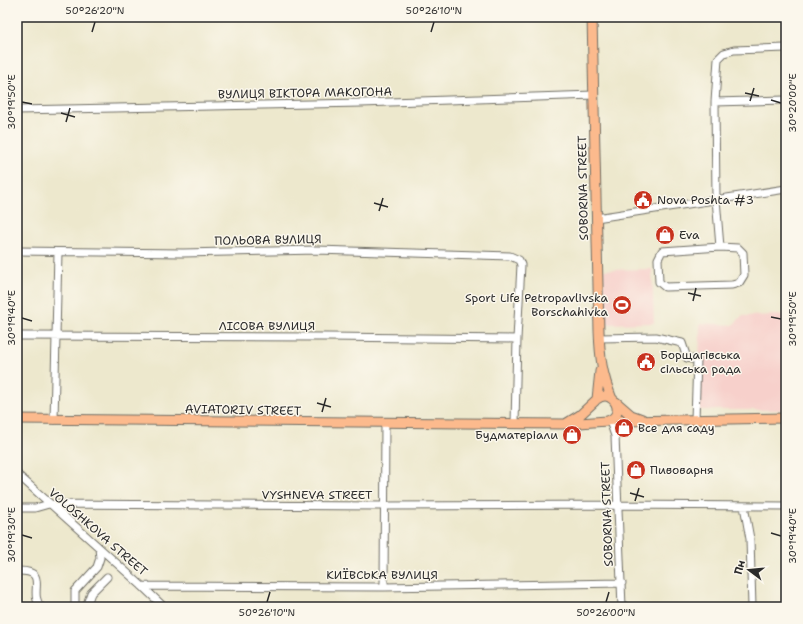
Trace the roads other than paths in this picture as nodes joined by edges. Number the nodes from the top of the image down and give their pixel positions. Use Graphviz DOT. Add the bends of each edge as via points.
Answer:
graph roads {
  1 [pos="592,17"];
  2 [pos="786,48"];
  3 [pos="594,94"];
  4 [pos="786,100"];
  5 [pos="715,102"];
  6 [pos="17,110"];
  7 [pos="786,188"];
  8 [pos="716,199"];
  9 [pos="596,218"];
  10 [pos="720,247"];
  11 [pos="17,251"];
  12 [pos="58,252"];
  13 [pos="17,336"];
  14 [pos="56,337"];
  15 [pos="599,338"];
  16 [pos="517,340"];
  17 [pos="601,358"];
  18 [pos="596,400"];
  19 [pos="614,400"];
  20 [pos="786,418"];
  21 [pos="17,419"];
  22 [pos="695,419"];
  23 [pos="54,420"];
  24 [pos="609,420"];
  25 [pos="645,420"];
  26 [pos="385,423"];
  27 [pos="515,423"];
  28 [pos="566,424"];
  29 [pos="17,474"];
  30 [pos="49,504"];
  31 [pos="618,505"];
  32 [pos="384,506"];
  33 [pos="744,506"];
  34 [pos="786,506"];
  35 [pos="17,508"];
  36 [pos="99,548"];
  37 [pos="17,571"];
  38 [pos="107,577"];
  39 [pos="622,584"];
  40 [pos="142,586"];
  41 [pos="384,587"];
  42 [pos="41,607"];
  43 [pos="75,607"];
  44 [pos="86,607"];
  45 [pos="164,607"];
  46 [pos="622,607"];
  47 [pos="752,607"];
  1 -- 3 [label="main road, SOBORNA STREET"];
  2 -- 5 [label="street" via="734,50 724,53 718,59"];
  3 -- 6 [label="street, ВУЛИЦЯ ВІКТОРА МАКОГОНА" via="361,103"];
  3 -- 9 [label="main road, SOBORNA STREET"];
  4 -- 5 [label="street"];
  5 -- 8 [label="street"];
  7 -- 8 [label="street"];
  8 -- 9 [label="street"];
  8 -- 10 [label="street"];
  9 -- 15 [label="main road, SOBORNA STREET"];
  10 -- 10 [label="street" via="662,251 658,259 659,282 665,287 739,283 744,275 743,253 738,248"];
  11 -- 12 [label="street, ПОЛЬОВА ВУЛИЦЯ"];
  12 -- 14 [label="street"];
  12 -- 16 [label="street, ПОЛЬОВА ВУЛИЦЯ" via="317,250 510,256 519,260 521,265"];
  13 -- 14 [label="street, ЛІСОВА ВУЛИЦЯ"];
  14 -- 16 [label="street, ЛІСОВА ВУЛИЦЯ"];
  14 -- 23 [label="street"];
  15 -- 17 [label="main road, SOBORNA STREET"];
  15 -- 22 [label="street" via="656,337 682,343 687,358 697,360"];
  16 -- 27 [label="street"];
  17 -- 18 [label="main road, SOBORNA STREET"];
  17 -- 19 [label="main road, SOBORNA STREET" via="604,380"];
  18 -- 19 [label="main road" via="606,396"];
  18 -- 24 [label="main road, SOBORNA STREET" via="592,408 594,416 600,421"];
  18 -- 28 [label="main road"];
  19 -- 24 [label="main road" via="618,409 615,416"];
  19 -- 25 [label="main road" via="631,415"];
  20 -- 22 [label="main road, AVIATORIV STREET"];
  21 -- 23 [label="main road, AVIATORIV STREET"];
  22 -- 25 [label="main road, AVIATORIV STREET"];
  23 -- 26 [label="main road, AVIATORIV STREET"];
  24 -- 25 [label="main road, AVIATORIV STREET"];
  24 -- 28 [label="main road, AVIATORIV STREET"];
  24 -- 31 [label="street, SOBORNA STREET" via="615,436"];
  26 -- 27 [label="main road, AVIATORIV STREET"];
  26 -- 32 [label="street"];
  27 -- 28 [label="main road, AVIATORIV STREET"];
  29 -- 30 [label="street, VOLOSHKOVA STREET"];
  30 -- 32 [label="street, VYSHNEVA STREET"];
  30 -- 35 [label="street, VYSHNEVA STREET" via="35,508"];
  30 -- 36 [label="street, VOLOSHKOVA STREET"];
  31 -- 32 [label="street, VYSHNEVA STREET"];
  31 -- 33 [label="street, VYSHNEVA STREET"];
  31 -- 39 [label="street, SOBORNA STREET"];
  32 -- 41 [label="street"];
  33 -- 34 [label="street, VYSHNEVA STREET"];
  33 -- 47 [label="street" via="750,539"];
  36 -- 40 [label="street, VOLOSHKOVA STREET"];
  36 -- 43 [label="street" via="100,558 97,567 75,592"];
  37 -- 42 [label="street" via="33,573 36,578 37,599"];
  38 -- 44 [label="street" via="91,593"];
  39 -- 41 [label="street, КИЇВСЬКА ВУЛИЦЯ"];
  39 -- 46 [label="street, SOBORNA STREET"];
  40 -- 41 [label="street, КИЇВСЬКА ВУЛИЦЯ"];
  40 -- 45 [label="street, VOLOSHKOVA STREET"];
}
